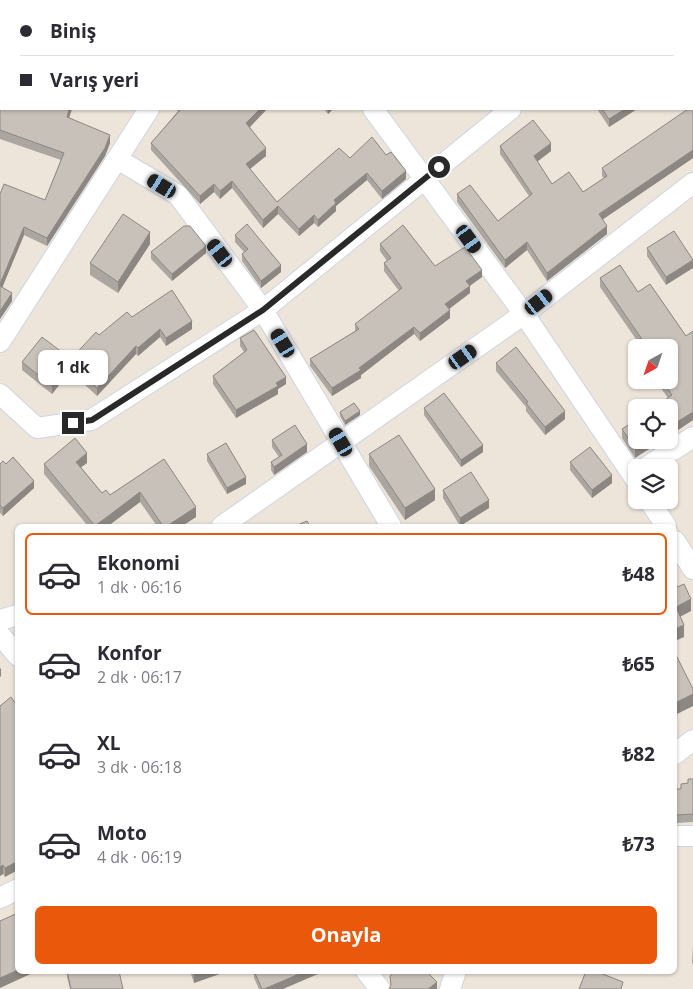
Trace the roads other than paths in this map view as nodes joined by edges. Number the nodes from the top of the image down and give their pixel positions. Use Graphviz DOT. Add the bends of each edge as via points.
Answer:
graph roads {
  1 [pos="148,110"];
  2 [pos="374,110"];
  3 [pos="510,110"];
  4 [pos="117,159"];
  5 [pos="424,178"];
  6 [pos="693,183"];
  7 [pos="263,310"];
  8 [pos="524,314"];
  9 [pos="0,342"];
  10 [pos="0,394"];
  11 [pos="693,436"];
  12 [pos="341,442"];
  13 [pos="660,459"];
  14 [pos="628,460"];
  15 [pos="655,509"];
  16 [pos="225,524"];
  17 [pos="390,524"];
  18 [pos="665,524"];
  19 [pos="677,544"];
  20 [pos="693,569"];
  21 [pos="15,616"];
  22 [pos="0,620"];
  23 [pos="0,635"];
  24 [pos="15,652"];
  25 [pos="693,740"];
  26 [pos="677,752"];
  27 [pos="677,836"];
  28 [pos="693,836"];
  29 [pos="15,890"];
  30 [pos="0,898"];
  31 [pos="368,974"];
  32 [pos="455,974"];
  33 [pos="380,989"];
  34 [pos="450,989"];
  1 -- 4 [label="street"];
  2 -- 5 [label="street"];
  3 -- 5 [label="street"];
  4 -- 7 [label="street" via="178,196"];
  4 -- 9 [label="street"];
  5 -- 7 [label="street"];
  5 -- 8 [label="street"];
  6 -- 8 [label="street"];
  7 -- 10 [label="street" via="92,420 36,428"];
  7 -- 12 [label="street"];
  8 -- 12 [label="street"];
  8 -- 14 [label="street"];
  11 -- 13 [label="street"];
  12 -- 16 [label="street"];
  12 -- 17 [label="street"];
  15 -- 18 [label="street"];
  19 -- 20 [label="street"];
  21 -- 22 [label="street"];
  23 -- 24 [label="street"];
  25 -- 26 [label="street"];
  27 -- 28 [label="street"];
  29 -- 30 [label="street"];
  31 -- 33 [label="street"];
  32 -- 34 [label="street"];
}
